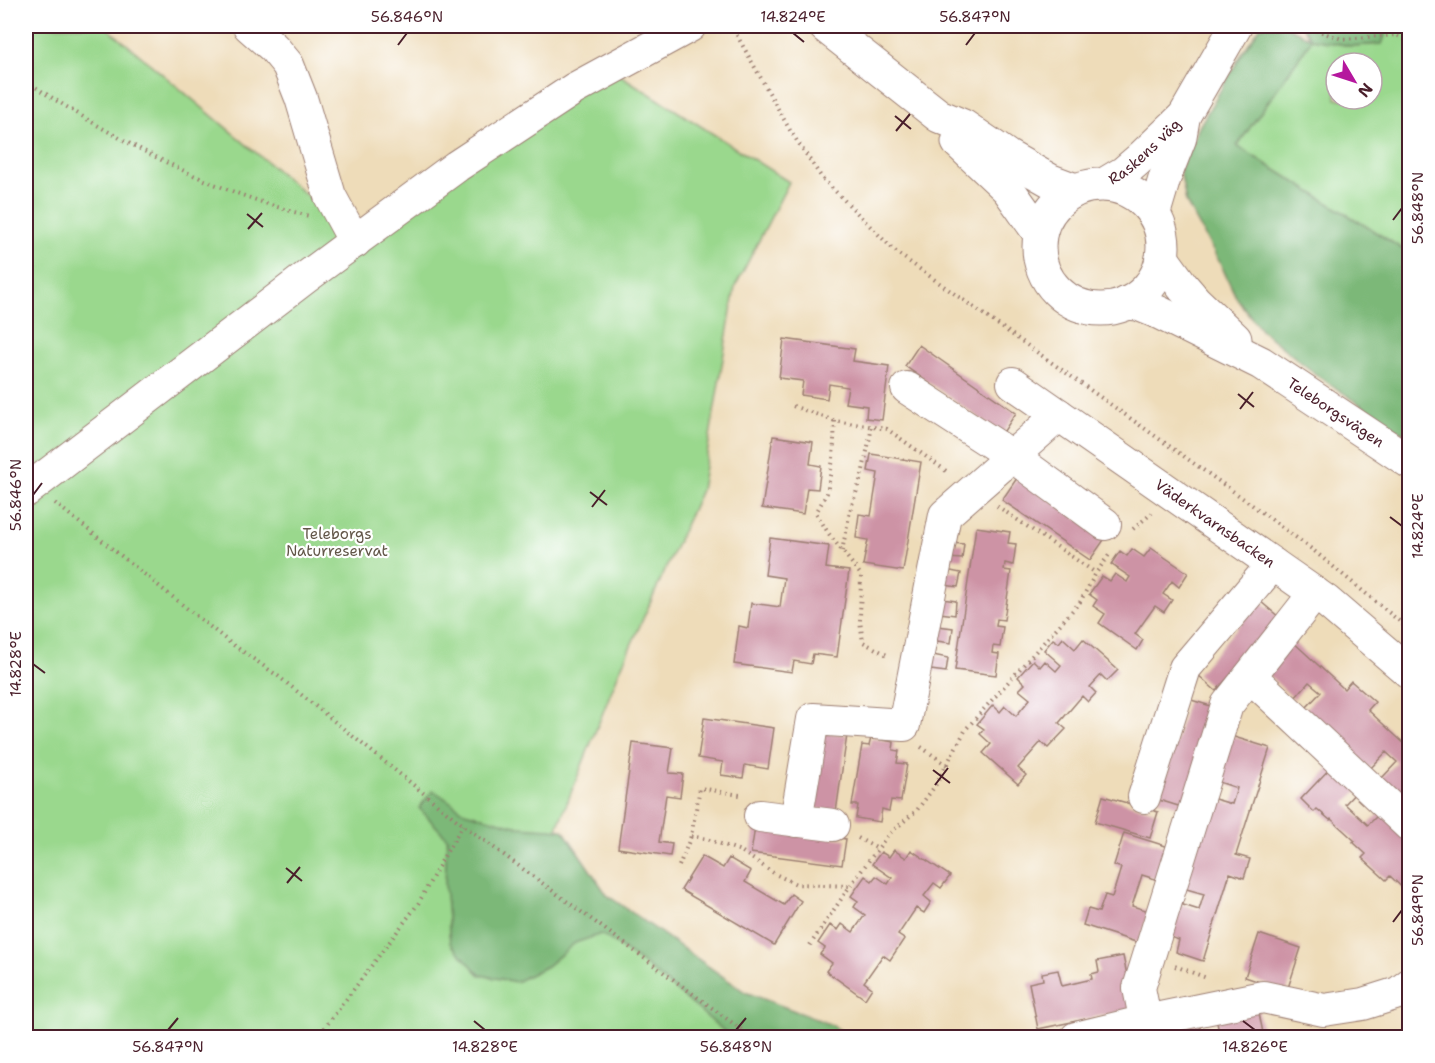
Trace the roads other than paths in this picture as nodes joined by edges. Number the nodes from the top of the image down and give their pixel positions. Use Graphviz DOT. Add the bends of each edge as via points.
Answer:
graph roads {
  1 [pos="249,26"];
  2 [pos="690,26"];
  3 [pos="825,26"];
  4 [pos="1236,26"];
  5 [pos="939,116"];
  6 [pos="1184,116"];
  7 [pos="1089,187"];
  8 [pos="1154,214"];
  9 [pos="350,233"];
  10 [pos="1040,234"];
  11 [pos="1162,258"];
  12 [pos="1127,303"];
  13 [pos="1262,363"];
  14 [pos="1013,383"];
  15 [pos="907,388"];
  16 [pos="1059,415"];
  17 [pos="1012,456"];
  18 [pos="1410,462"];
  19 [pos="31,487"];
  20 [pos="1116,534"];
  21 [pos="1274,564"];
  22 [pos="1315,593"];
  23 [pos="1410,673"];
  24 [pos="1250,676"];
  25 [pos="1144,797"];
  26 [pos="760,816"];
  27 [pos="796,821"];
  28 [pos="833,825"];
  29 [pos="1410,826"];
  30 [pos="1410,984"];
  31 [pos="1147,1029"];
  32 [pos="1076,1038"];
  1 -- 9 [label="street" via="288,65 330,196"];
  2 -- 9 [label="street" via="574,89"];
  3 -- 5 [label="main road"];
  4 -- 6 [label="street, Raskens väg"];
  5 -- 7 [label="main road" via="963,126 1051,182"];
  5 -- 10 [label="main road" via="953,138 1008,189"];
  6 -- 7 [label="street, Raskens väg" via="1124,172"];
  6 -- 8 [label="street, Raskens väg"];
  7 -- 8 [label="main road" via="1119,187 1145,202"];
  7 -- 10 [label="main road" via="1063,198 1052,208"];
  8 -- 11 [label="main road" via="1162,236"];
  9 -- 19 [label="street"];
  10 -- 12 [label="main road" via="1042,268 1062,296 1093,309"];
  11 -- 12 [label="main road" via="1150,285"];
  11 -- 13 [label="main road, Teleborgsvägen" via="1195,301"];
  12 -- 13 [label="main road, Teleborgsvägen" via="1160,313"];
  13 -- 18 [label="main road, Teleborgsvägen"];
  14 -- 16 [label="street, Väderkvarnsbacken"];
  15 -- 17 [label="street"];
  16 -- 17 [label="street"];
  16 -- 21 [label="street, Väderkvarnsbacken"];
  17 -- 20 [label="street"];
  17 -- 27 [label="street" via="945,515 904,724 813,719"];
  21 -- 22 [label="street, Väderkvarnsbacken"];
  21 -- 25 [label="street" via="1185,668"];
  22 -- 23 [label="street, Väderkvarnsbacken"];
  22 -- 24 [label="street"];
  24 -- 29 [label="street"];
  24 -- 31 [label="street" via="1227,705 1139,988"];
  26 -- 27 [label="street"];
  27 -- 28 [label="street"];
  30 -- 31 [label="street" via="1398,993 1363,1005 1324,1010 1263,997"];
  31 -- 32 [label="street"];
}
